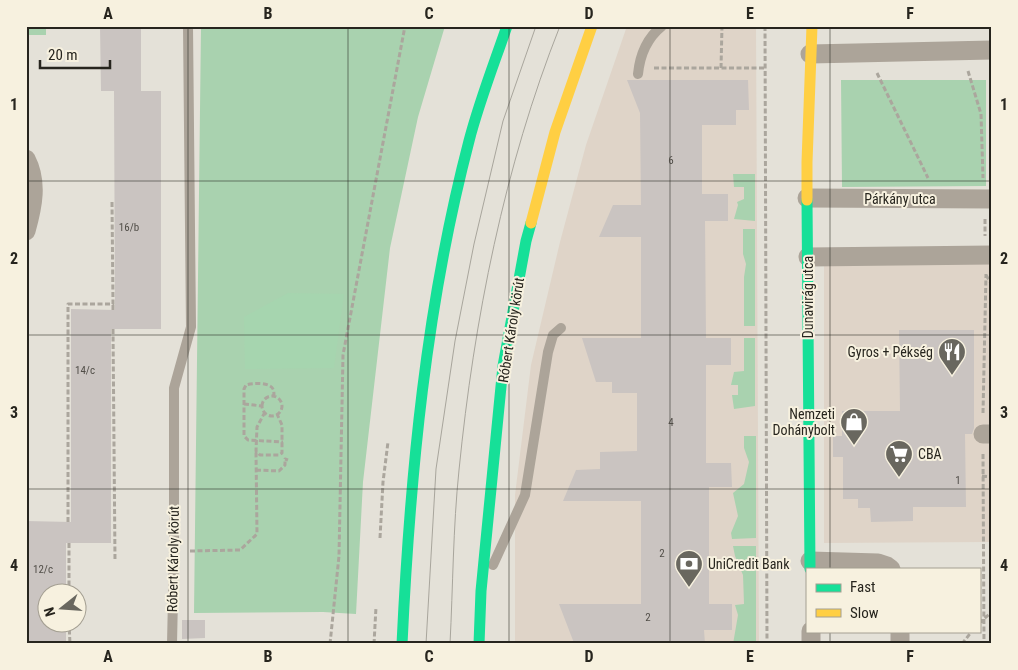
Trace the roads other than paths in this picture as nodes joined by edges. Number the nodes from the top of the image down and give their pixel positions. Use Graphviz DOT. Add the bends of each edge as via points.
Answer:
graph roads {
  1 [pos="188,26"];
  2 [pos="508,26"];
  3 [pos="592,26"];
  4 [pos="662,26"];
  5 [pos="812,26"];
  6 [pos="992,50"];
  7 [pos="810,54"];
  8 [pos="639,71"];
  9 [pos="26,159"];
  10 [pos="807,198"];
  11 [pos="988,199"];
  12 [pos="26,230"];
  13 [pos="989,255"];
  14 [pos="808,256"];
  15 [pos="561,328"];
  16 [pos="810,565"];
  17 [pos="889,568"];
  18 [pos="481,591"];
  19 [pos="172,644"];
  20 [pos="402,644"];
  21 [pos="479,644"];
  1 -- 19 [label="lane, Róbert Károly körút" via="191,327 174,388"];
  2 -- 20 [label="main road" via="473,123 444,251 426,357 412,476"];
  3 -- 18 [label="main road, Róbert Károly körút" via="554,132 526,240 503,366"];
  4 -- 8 [label="lane" via="643,48"];
  5 -- 7 [label="main road, Dunavirág utca"];
  6 -- 7 [label="street"];
  7 -- 10 [label="main road, Dunavirág utca"];
  9 -- 12 [label="street" via="34,181"];
  10 -- 11 [label="street, Párkány utca"];
  10 -- 14 [label="main road, Dunavirág utca"];
  13 -- 14 [label="street"];
  14 -- 16 [label="main road, Dunavirág utca"];
  15 -- 18 [label="lane" via="553,335 548,352 524,495"];
  16 -- 17 [label="street" via="878,563"];
  18 -- 21 [label="main road, Róbert Károly körút"];
}
